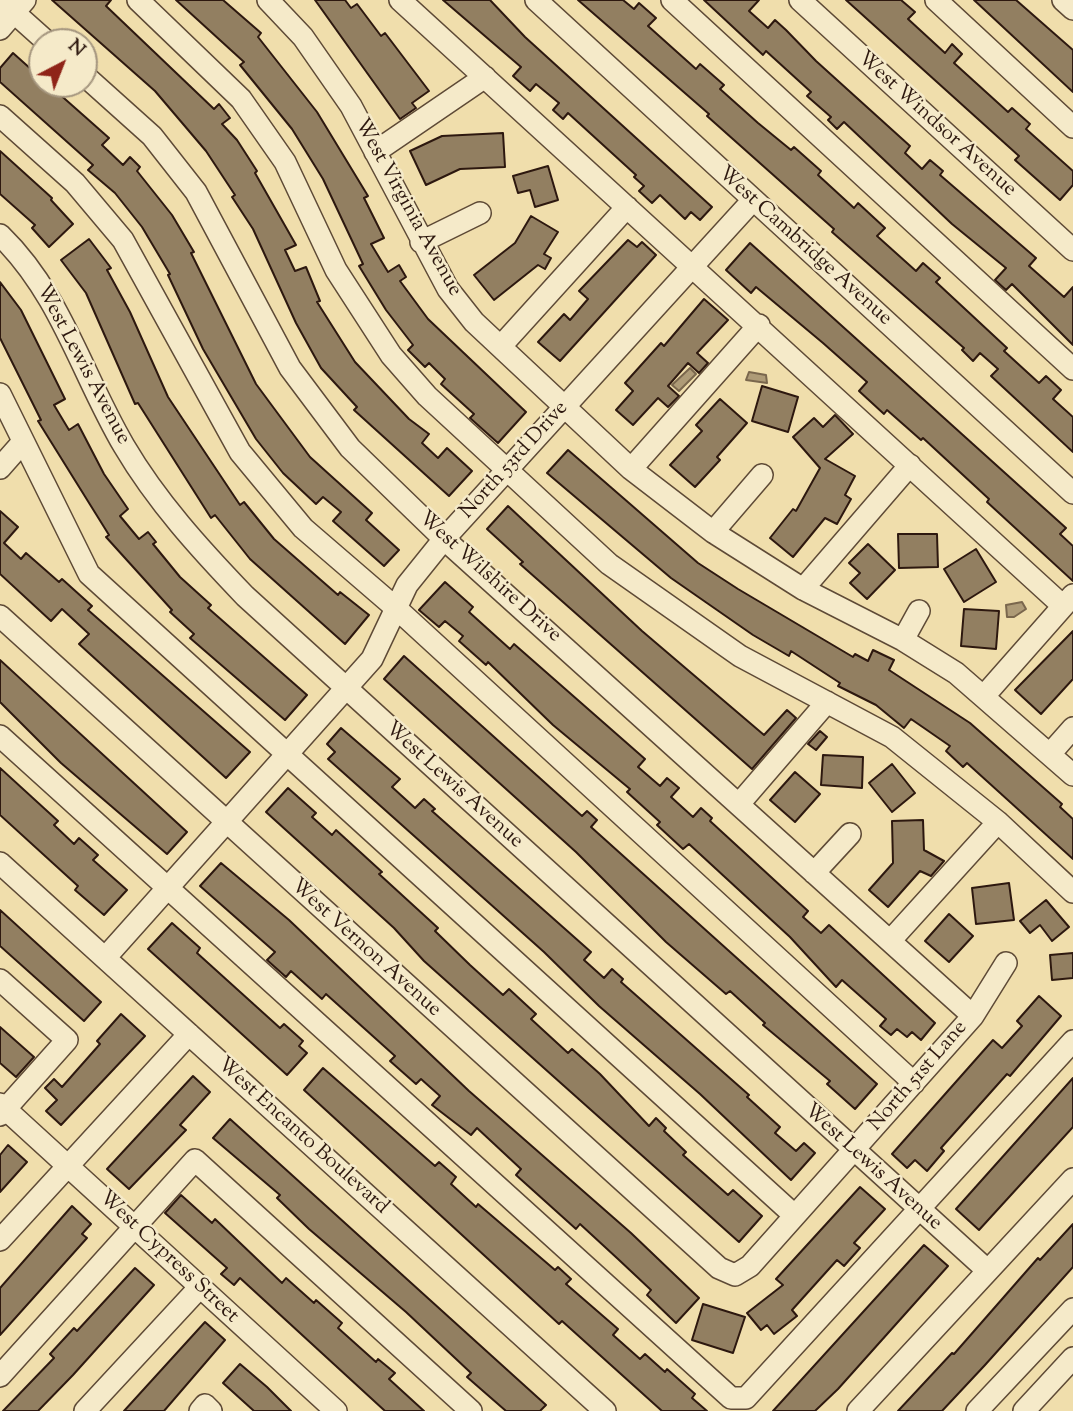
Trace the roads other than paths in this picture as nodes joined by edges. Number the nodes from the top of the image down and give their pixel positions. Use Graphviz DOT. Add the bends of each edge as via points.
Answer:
graph roads {
  1 [pos="138,0"];
  2 [pos="268,0"];
  3 [pos="400,0"];
  4 [pos="536,0"];
  5 [pos="672,0"];
  6 [pos="800,0"];
  7 [pos="936,0"];
  8 [pos="1063,0"];
  9 [pos="1073,9"];
  10 [pos="10,10"];
  11 [pos="31,28"];
  12 [pos="485,77"];
  13 [pos="98,88"];
  14 [pos="0,116"];
  15 [pos="1073,127"];
  16 [pos="375,152"];
  17 [pos="752,200"];
  18 [pos="627,207"];
  19 [pos="480,213"];
  20 [pos="0,235"];
  21 [pos="421,242"];
  22 [pos="1073,250"];
  23 [pos="692,267"];
  24 [pos="758,325"];
  25 [pos="501,346"];
  26 [pos="1073,369"];
  27 [pos="0,394"];
  28 [pos="565,407"];
  29 [pos="22,443"];
  30 [pos="910,465"];
  31 [pos="0,468"];
  32 [pos="631,469"];
  33 [pos="507,471"];
  34 [pos="762,475"];
  35 [pos="1073,493"];
  36 [pos="713,532"];
  37 [pos="444,539"];
  38 [pos="803,589"];
  39 [pos="1068,601"];
  40 [pos="397,609"];
  41 [pos="919,611"];
  42 [pos="0,616"];
  43 [pos="903,640"];
  44 [pos="346,688"];
  45 [pos="984,696"];
  46 [pos="827,702"];
  47 [pos="1073,728"];
  48 [pos="0,736"];
  49 [pos="286,754"];
  50 [pos="1050,754"];
  51 [pos="1073,775"];
  52 [pos="739,804"];
  53 [pos="998,822"];
  54 [pos="226,824"];
  55 [pos="850,834"];
  56 [pos="0,863"];
  57 [pos="814,873"];
  58 [pos="168,888"];
  59 [pos="1073,892"];
  60 [pos="890,941"];
  61 [pos="105,958"];
  62 [pos="1006,963"];
  63 [pos="0,980"];
  64 [pos="973,1016"];
  65 [pos="189,1034"];
  66 [pos="1073,1041"];
  67 [pos="914,1083"];
  68 [pos="2,1110"];
  69 [pos="854,1151"];
  70 [pos="69,1166"];
  71 [pos="1069,1190"];
  72 [pos="919,1211"];
  73 [pos="794,1215"];
  74 [pos="134,1228"];
  75 [pos="0,1240"];
  76 [pos="987,1270"];
  77 [pos="736,1275"];
  78 [pos="199,1288"];
  79 [pos="1073,1309"];
  80 [pos="1073,1358"];
  81 [pos="0,1376"];
  82 [pos="85,1411"];
  83 [pos="200,1411"];
  84 [pos="211,1411"];
  85 [pos="336,1411"];
  86 [pos="471,1411"];
  87 [pos="605,1411"];
  88 [pos="858,1411"];
  89 [pos="977,1411"];
  90 [pos="1024,1411"];
  1 -- 33 [label="street" via="241,99 285,162 336,270 391,355 427,396"];
  2 -- 16 [label="street, West Virginia Avenue" via="311,49 351,106"];
  3 -- 12 [label="street"];
  4 -- 17 [label="street, West Cambridge Avenue"];
  5 -- 26 [label="street"];
  6 -- 22 [label="street, West Windsor Avenue"];
  7 -- 15 [label="street"];
  8 -- 9 [label="street"];
  10 -- 11 [label="street"];
  12 -- 16 [label="street"];
  12 -- 18 [label="street"];
  13 -- 37 [label="street, West Wilshire Drive" via="152,136 195,192 290,368 350,448"];
  14 -- 40 [label="street" via="75,183 123,240 240,452 303,528"];
  16 -- 21 [label="street, West Virginia Avenue"];
  17 -- 23 [label="street, North 53rd Drive"];
  17 -- 35 [label="street, West Cambridge Avenue"];
  18 -- 23 [label="street"];
  18 -- 25 [label="street"];
  19 -- 21 [label="street"];
  20 -- 44 [label="street, West Lewis Avenue" via="51,299 122,444 154,495 244,596"];
  21 -- 25 [label="street, West Virginia Avenue" via="448,289"];
  23 -- 24 [label="street"];
  23 -- 28 [label="street, North 53rd Drive"];
  24 -- 30 [label="street"];
  24 -- 32 [label="street"];
  25 -- 28 [label="street, West Virginia Avenue"];
  27 -- 29 [label="street"];
  28 -- 32 [label="street, West Virginia Avenue"];
  28 -- 33 [label="street, North 53rd Drive"];
  29 -- 31 [label="street"];
  29 -- 49 [label="street" via="89,575"];
  30 -- 38 [label="street"];
  30 -- 39 [label="street"];
  32 -- 36 [label="street, West Virginia Avenue"];
  33 -- 37 [label="street, North 53rd Drive"];
  33 -- 46 [label="street" via="609,564 678,614 740,656"];
  34 -- 36 [label="street"];
  36 -- 38 [label="street, West Virginia Avenue"];
  37 -- 40 [label="street, North 53rd Drive" via="407,585"];
  37 -- 52 [label="street, West Wilshire Drive"];
  38 -- 43 [label="street, West Virginia Avenue"];
  39 -- 45 [label="street"];
  40 -- 44 [label="street, North 53rd Drive" via="372,659"];
  40 -- 67 [label="street"];
  41 -- 43 [label="street"];
  42 -- 54 [label="street, West Vernon Avenue"];
  43 -- 45 [label="street, West Virginia Avenue" via="957,673"];
  44 -- 49 [label="street, North 53rd Drive"];
  44 -- 69 [label="street, West Lewis Avenue"];
  45 -- 50 [label="street, West Virginia Avenue"];
  46 -- 52 [label="street"];
  46 -- 53 [label="street" via="892,737"];
  47 -- 50 [label="street"];
  48 -- 58 [label="street"];
  49 -- 54 [label="street, North 53rd Drive"];
  49 -- 73 [label="street"];
  50 -- 51 [label="street, West Virginia Avenue"];
  52 -- 57 [label="street, West Wilshire Drive"];
  53 -- 59 [label="street"];
  53 -- 60 [label="street"];
  54 -- 58 [label="street, North 53rd Drive"];
  54 -- 77 [label="street, West Vernon Avenue" via="719,1268"];
  55 -- 57 [label="street"];
  56 -- 61 [label="street, West Encanto Boulevard"];
  57 -- 60 [label="street, West Wilshire Drive"];
  58 -- 61 [label="street, North 53rd Drive"];
  58 -- 72 [label="street" via="731,1398 746,1398"];
  60 -- 64 [label="street, West Wilshire Drive"];
  61 -- 65 [label="street, West Encanto Boulevard"];
  62 -- 64 [label="street, North 51st Lane"];
  63 -- 68 [label="street" via="67,1040"];
  64 -- 67 [label="street, North 51st Lane"];
  65 -- 70 [label="street"];
  65 -- 87 [label="street, West Encanto Boulevard"];
  66 -- 72 [label="street"];
  67 -- 69 [label="street, North 51st Lane"];
  68 -- 70 [label="street, West Cypress Street"];
  69 -- 72 [label="street, West Lewis Avenue"];
  69 -- 73 [label="street, North 51st Lane"];
  70 -- 74 [label="street, West Cypress Street"];
  70 -- 75 [label="street"];
  71 -- 76 [label="street"];
  72 -- 76 [label="street, West Lewis Avenue"];
  73 -- 77 [label="street, North 51st Lane" via="750,1266"];
  74 -- 78 [label="street, West Cypress Street"];
  74 -- 81 [label="street"];
  74 -- 86 [label="street" via="195,1160"];
  76 -- 88 [label="street"];
  78 -- 82 [label="street"];
  78 -- 85 [label="street, West Cypress Street"];
  79 -- 89 [label="street"];
  80 -- 90 [label="street"];
  83 -- 84 [label="street" via="205,1405"];
}
